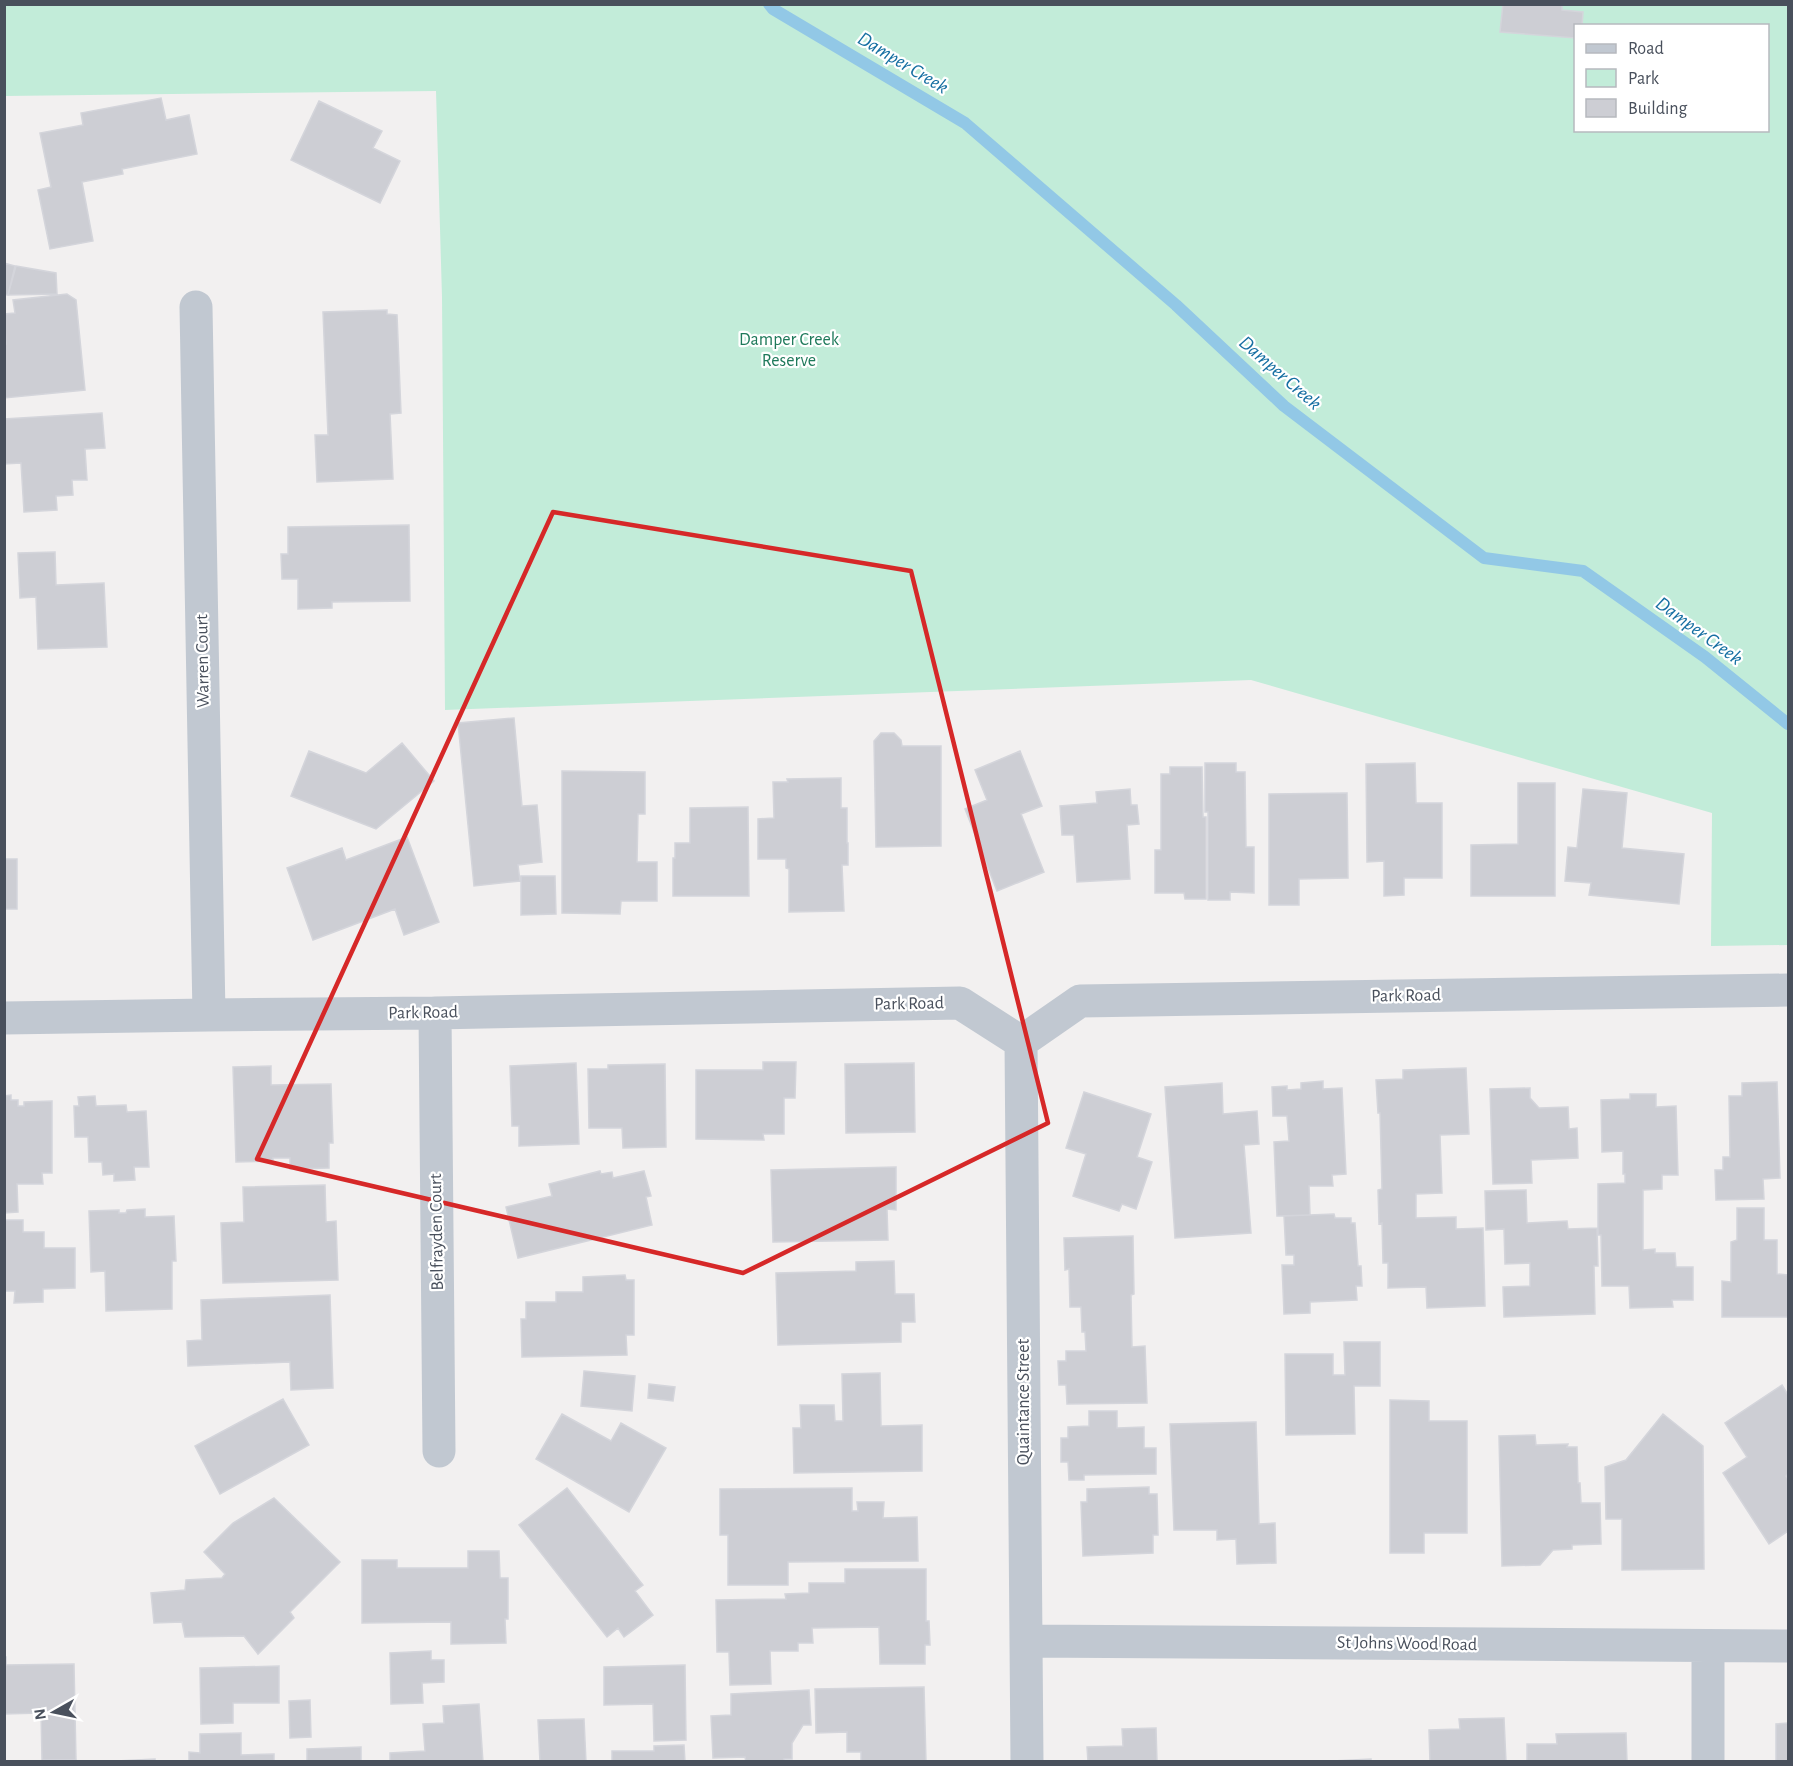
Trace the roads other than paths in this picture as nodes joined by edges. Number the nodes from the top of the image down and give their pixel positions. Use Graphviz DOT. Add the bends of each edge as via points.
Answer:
graph roads {
  1 [pos="196,307"];
  2 [pos="1788,990"];
  3 [pos="435,1013"];
  4 [pos="209,1015"];
  5 [pos="4,1018"];
  6 [pos="1021,1042"];
  7 [pos="439,1451"];
  8 [pos="1026,1641"];
  9 [pos="1788,1646"];
  10 [pos="1708,1647"];
  11 [pos="1027,1761"];
  12 [pos="1708,1761"];
  1 -- 4 [label="street, Warren Court"];
  2 -- 6 [label="street, Park Road" via="1080,1001"];
  3 -- 4 [label="street, Park Road"];
  3 -- 6 [label="street, Park Road" via="960,1003"];
  3 -- 7 [label="street, Belfrayden Court"];
  4 -- 5 [label="street, Park Road"];
  6 -- 8 [label="street, Quaintance Street"];
  8 -- 10 [label="street, St Johns Wood Road"];
  8 -- 11 [label="street, Quaintance Street"];
  9 -- 10 [label="street, St Johns Wood Road"];
  10 -- 12 [label="street"];
}
